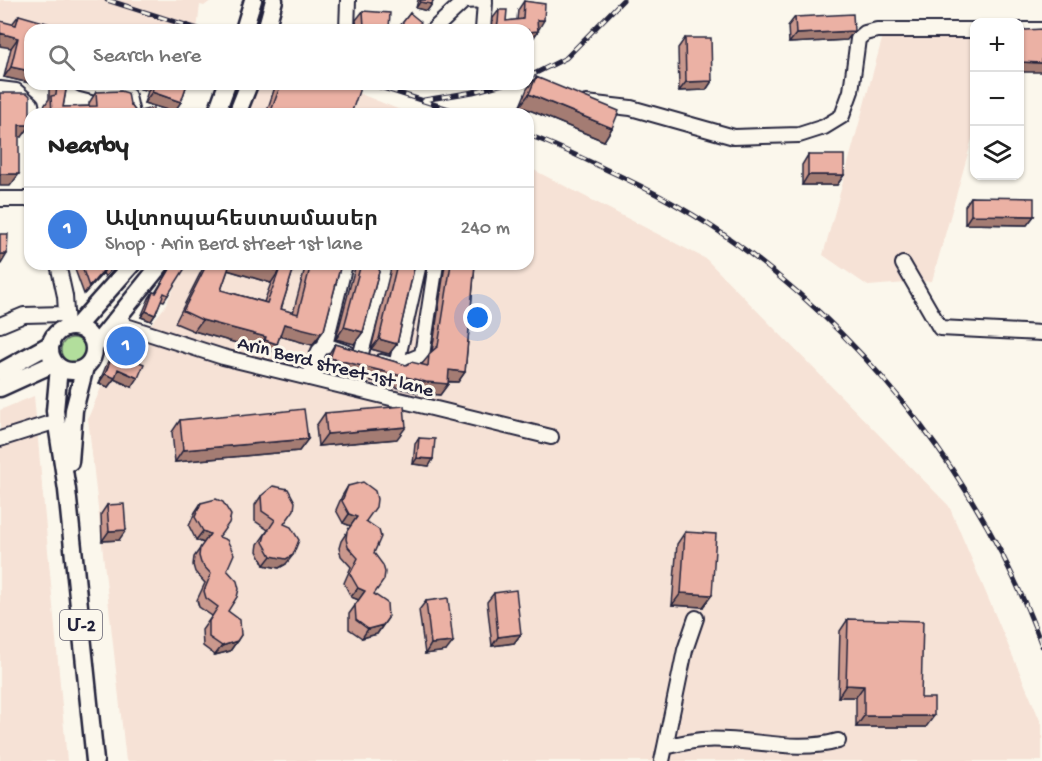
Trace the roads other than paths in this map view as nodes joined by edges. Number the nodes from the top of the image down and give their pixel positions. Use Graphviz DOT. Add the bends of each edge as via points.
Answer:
graph roads {
  1 [pos="348,0"];
  2 [pos="485,1"];
  3 [pos="251,5"];
  4 [pos="246,24"];
  5 [pos="347,24"];
  6 [pos="439,24"];
  7 [pos="483,24"];
  8 [pos="970,30"];
  9 [pos="1024,30"];
  10 [pos="1042,30"];
  11 [pos="0,89"];
  12 [pos="104,90"];
  13 [pos="225,90"];
  14 [pos="247,90"];
  15 [pos="584,103"];
  16 [pos="32,108"];
  17 [pos="131,108"];
  18 [pos="218,108"];
  19 [pos="239,108"];
  20 [pos="0,199"];
  21 [pos="24,199"];
  22 [pos="903,264"];
  23 [pos="59,270"];
  24 [pos="126,270"];
  25 [pos="157,270"];
  26 [pos="344,270"];
  27 [pos="383,270"];
  28 [pos="418,270"];
  29 [pos="435,270"];
  30 [pos="118,317"];
  31 [pos="69,323"];
  32 [pos="0,325"];
  33 [pos="1042,333"];
  34 [pos="51,344"];
  35 [pos="325,345"];
  36 [pos="94,347"];
  37 [pos="360,357"];
  38 [pos="57,365"];
  39 [pos="396,366"];
  40 [pos="85,368"];
  41 [pos="0,372"];
  42 [pos="309,378"];
  43 [pos="0,388"];
  44 [pos="57,421"];
  45 [pos="550,437"];
  46 [pos="0,439"];
  47 [pos="67,490"];
  48 [pos="696,618"];
  49 [pos="838,741"];
  50 [pos="664,754"];
  51 [pos="95,761"];
  1 -- 5 [label="street"];
  2 -- 6 [label="street" via="464,1"];
  2 -- 7 [label="street"];
  3 -- 4 [label="main road"];
  8 -- 15 [label="street" via="865,33 858,39 851,91 842,116 799,135 734,137 631,108"];
  9 -- 10 [label="street"];
  11 -- 16 [label="street" via="16,91"];
  12 -- 17 [label="street" via="128,96"];
  13 -- 18 [label="main road"];
  14 -- 19 [label="main road"];
  20 -- 21 [label="street"];
  22 -- 33 [label="street" via="940,328"];
  23 -- 31 [label="street"];
  24 -- 31 [label="main road"];
  25 -- 30 [label="main road"];
  26 -- 35 [label="street"];
  27 -- 37 [label="street"];
  28 -- 39 [label="street"];
  29 -- 39 [label="street" via="422,355"];
  30 -- 36 [label="main road"];
  30 -- 42 [label="street, Arin Berd street 1st lane" via="126,326 223,357"];
  31 -- 32 [label="street" via="24,315"];
  31 -- 34 [label="main road"];
  31 -- 36 [label="main road" via="88,333"];
  34 -- 38 [label="main road, Մ-2"];
  34 -- 41 [label="main road"];
  35 -- 37 [label="street"];
  35 -- 42 [label="street"];
  36 -- 40 [label="main road, Մ-2"];
  37 -- 39 [label="street"];
  38 -- 40 [label="main road" via="72,371"];
  38 -- 43 [label="main road"];
  38 -- 44 [label="main road, Մ-2"];
  40 -- 47 [label="main road, Մ-2" via="74,410"];
  42 -- 45 [label="street, Arin Berd street 1st lane"];
  44 -- 46 [label="street"];
  44 -- 47 [label="main road, Մ-2"];
  47 -- 51 [label="main road, Մ-2"];
  48 -- 50 [label="street" via="685,650"];
  49 -- 50 [label="street" via="771,745 704,739"];
}
